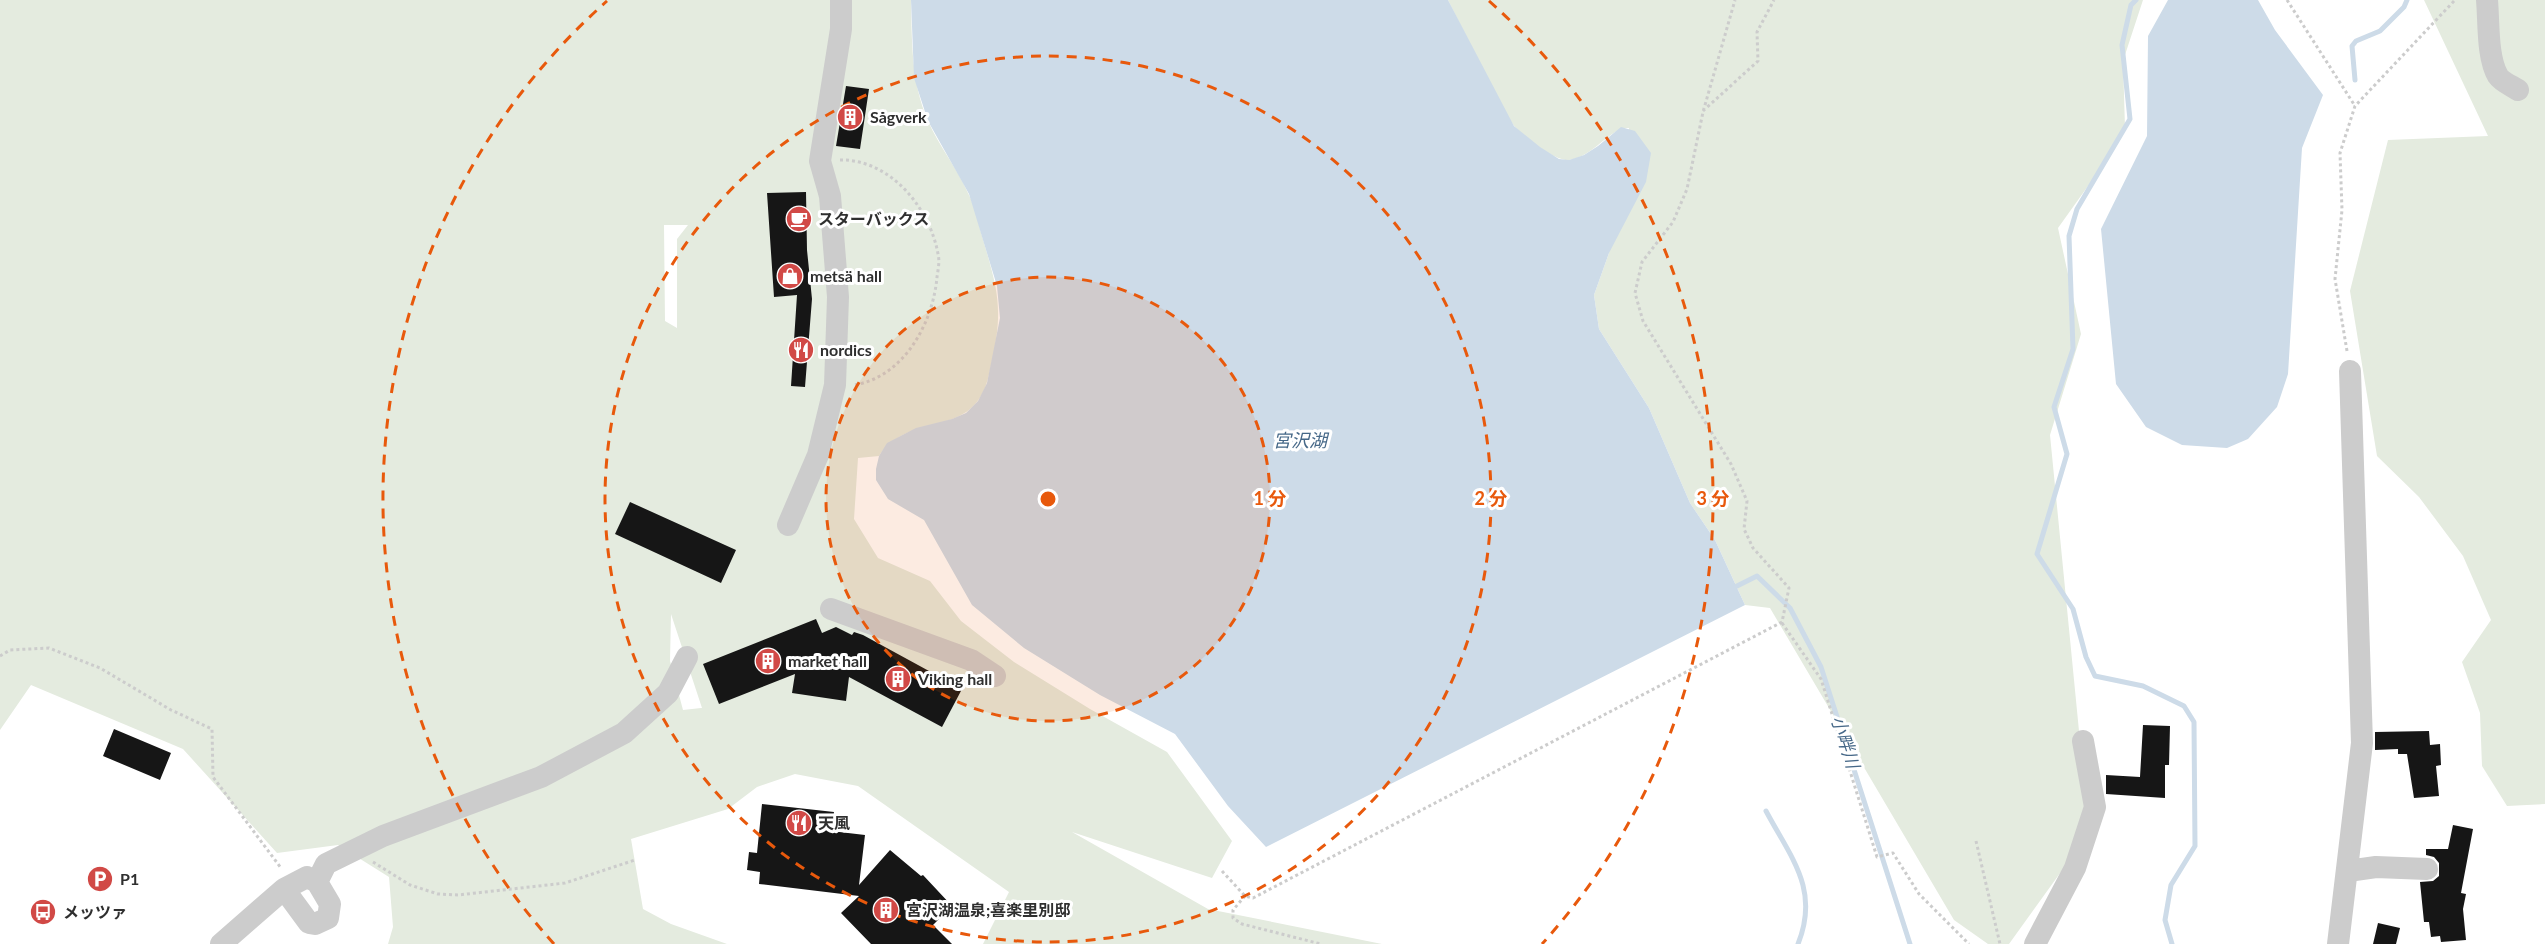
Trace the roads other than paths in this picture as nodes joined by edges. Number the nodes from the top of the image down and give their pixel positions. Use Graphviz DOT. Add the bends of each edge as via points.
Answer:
graph roads {
  1 [pos="841,0"];
  2 [pos="2487,0"];
  3 [pos="2518,90"];
  4 [pos="2350,371"];
  5 [pos="788,525"];
  6 [pos="831,609"];
  7 [pos="687,657"];
  8 [pos="995,676"];
  9 [pos="2083,741"];
  10 [pos="2427,869"];
  11 [pos="2348,871"];
  12 [pos="317,882"];
  13 [pos="288,887"];
  14 [pos="221,944"];
  15 [pos="2035,944"];
  16 [pos="2338,944"];
  1 -- 5 [label="street" via="841,29 820,161 830,196 838,297 835,386 818,455"];
  2 -- 3 [label="street" via="2489,38 2499,79"];
  4 -- 11 [label="street" via="2362,743"];
  6 -- 8 [label="street" via="971,660"];
  7 -- 12 [label="street" via="668,693 624,733 541,777 382,836 326,864"];
  9 -- 15 [label="street" via="2095,807 2074,868"];
  10 -- 11 [label="street" via="2376,867"];
  11 -- 16 [label="street"];
  12 -- 13 [label="street" via="307,877"];
  12 -- 13 [label="street" via="330,904 330,912 328,918 315,924 309,922"];
  13 -- 14 [label="street"];
}
